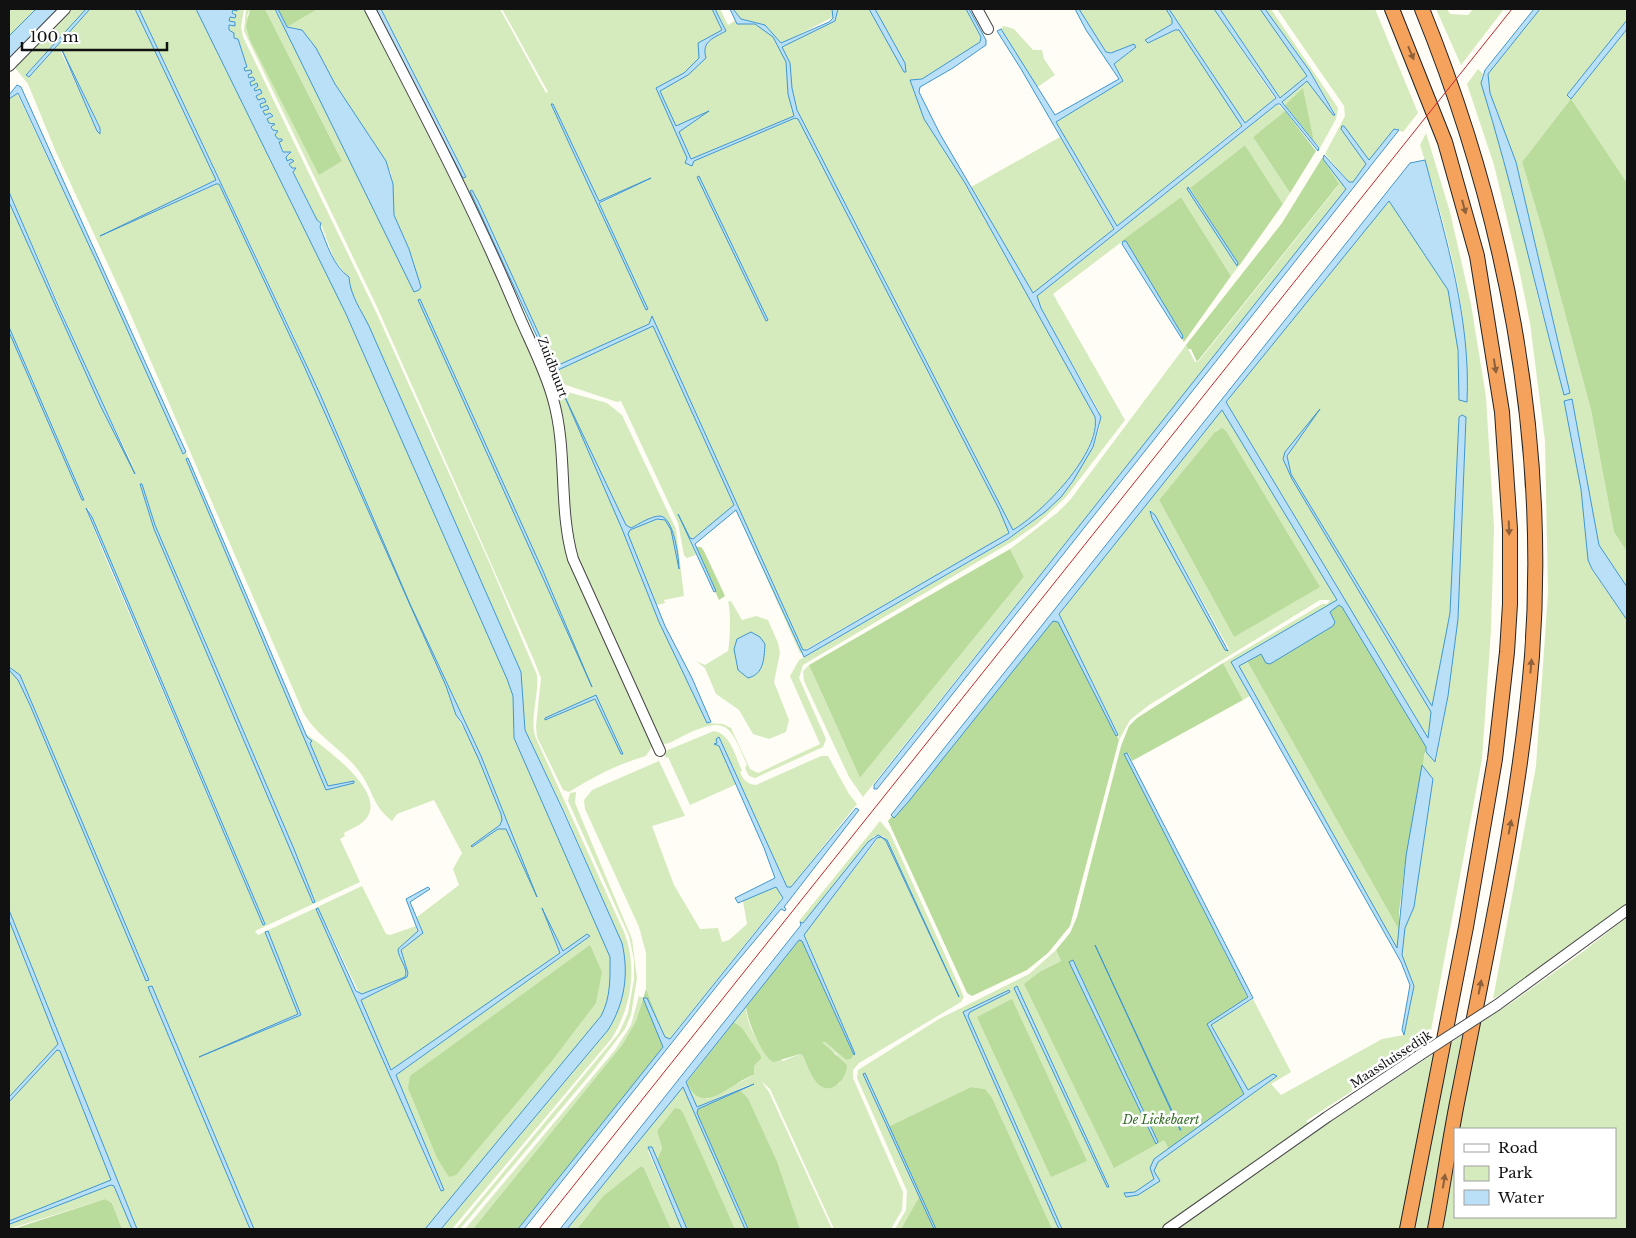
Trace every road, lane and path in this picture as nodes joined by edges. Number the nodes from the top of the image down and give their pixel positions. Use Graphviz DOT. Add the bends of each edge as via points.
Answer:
graph roads {
  1 [pos="64,9"];
  2 [pos="370,9"];
  3 [pos="976,9"];
  4 [pos="1392,9"];
  5 [pos="1422,9"];
  6 [pos="988,28"];
  7 [pos="9,66"];
  8 [pos="660,751"];
  9 [pos="1627,910"];
  10 [pos="1168,1229"];
  11 [pos="1408,1229"];
  12 [pos="1435,1229"];
  1 -- 7 [label="street"];
  2 -- 8 [label="street, Zuidbuurt" via="466,197 548,385 559,426 566,536"];
  3 -- 6 [label="street"];
  4 -- 11 [label="highway, one-way" via="1445,142 1476,256 1502,412 1510,529 1507,652 1495,758"];
  12 -- 5 [label="highway, one-way" via="1512,817 1526,712 1534,586 1530,447 1507,288 1469,134"];
  9 -- 10 [label="street, Maassluissedijk, bridge" via="1497,1005 1327,1117"];
}
